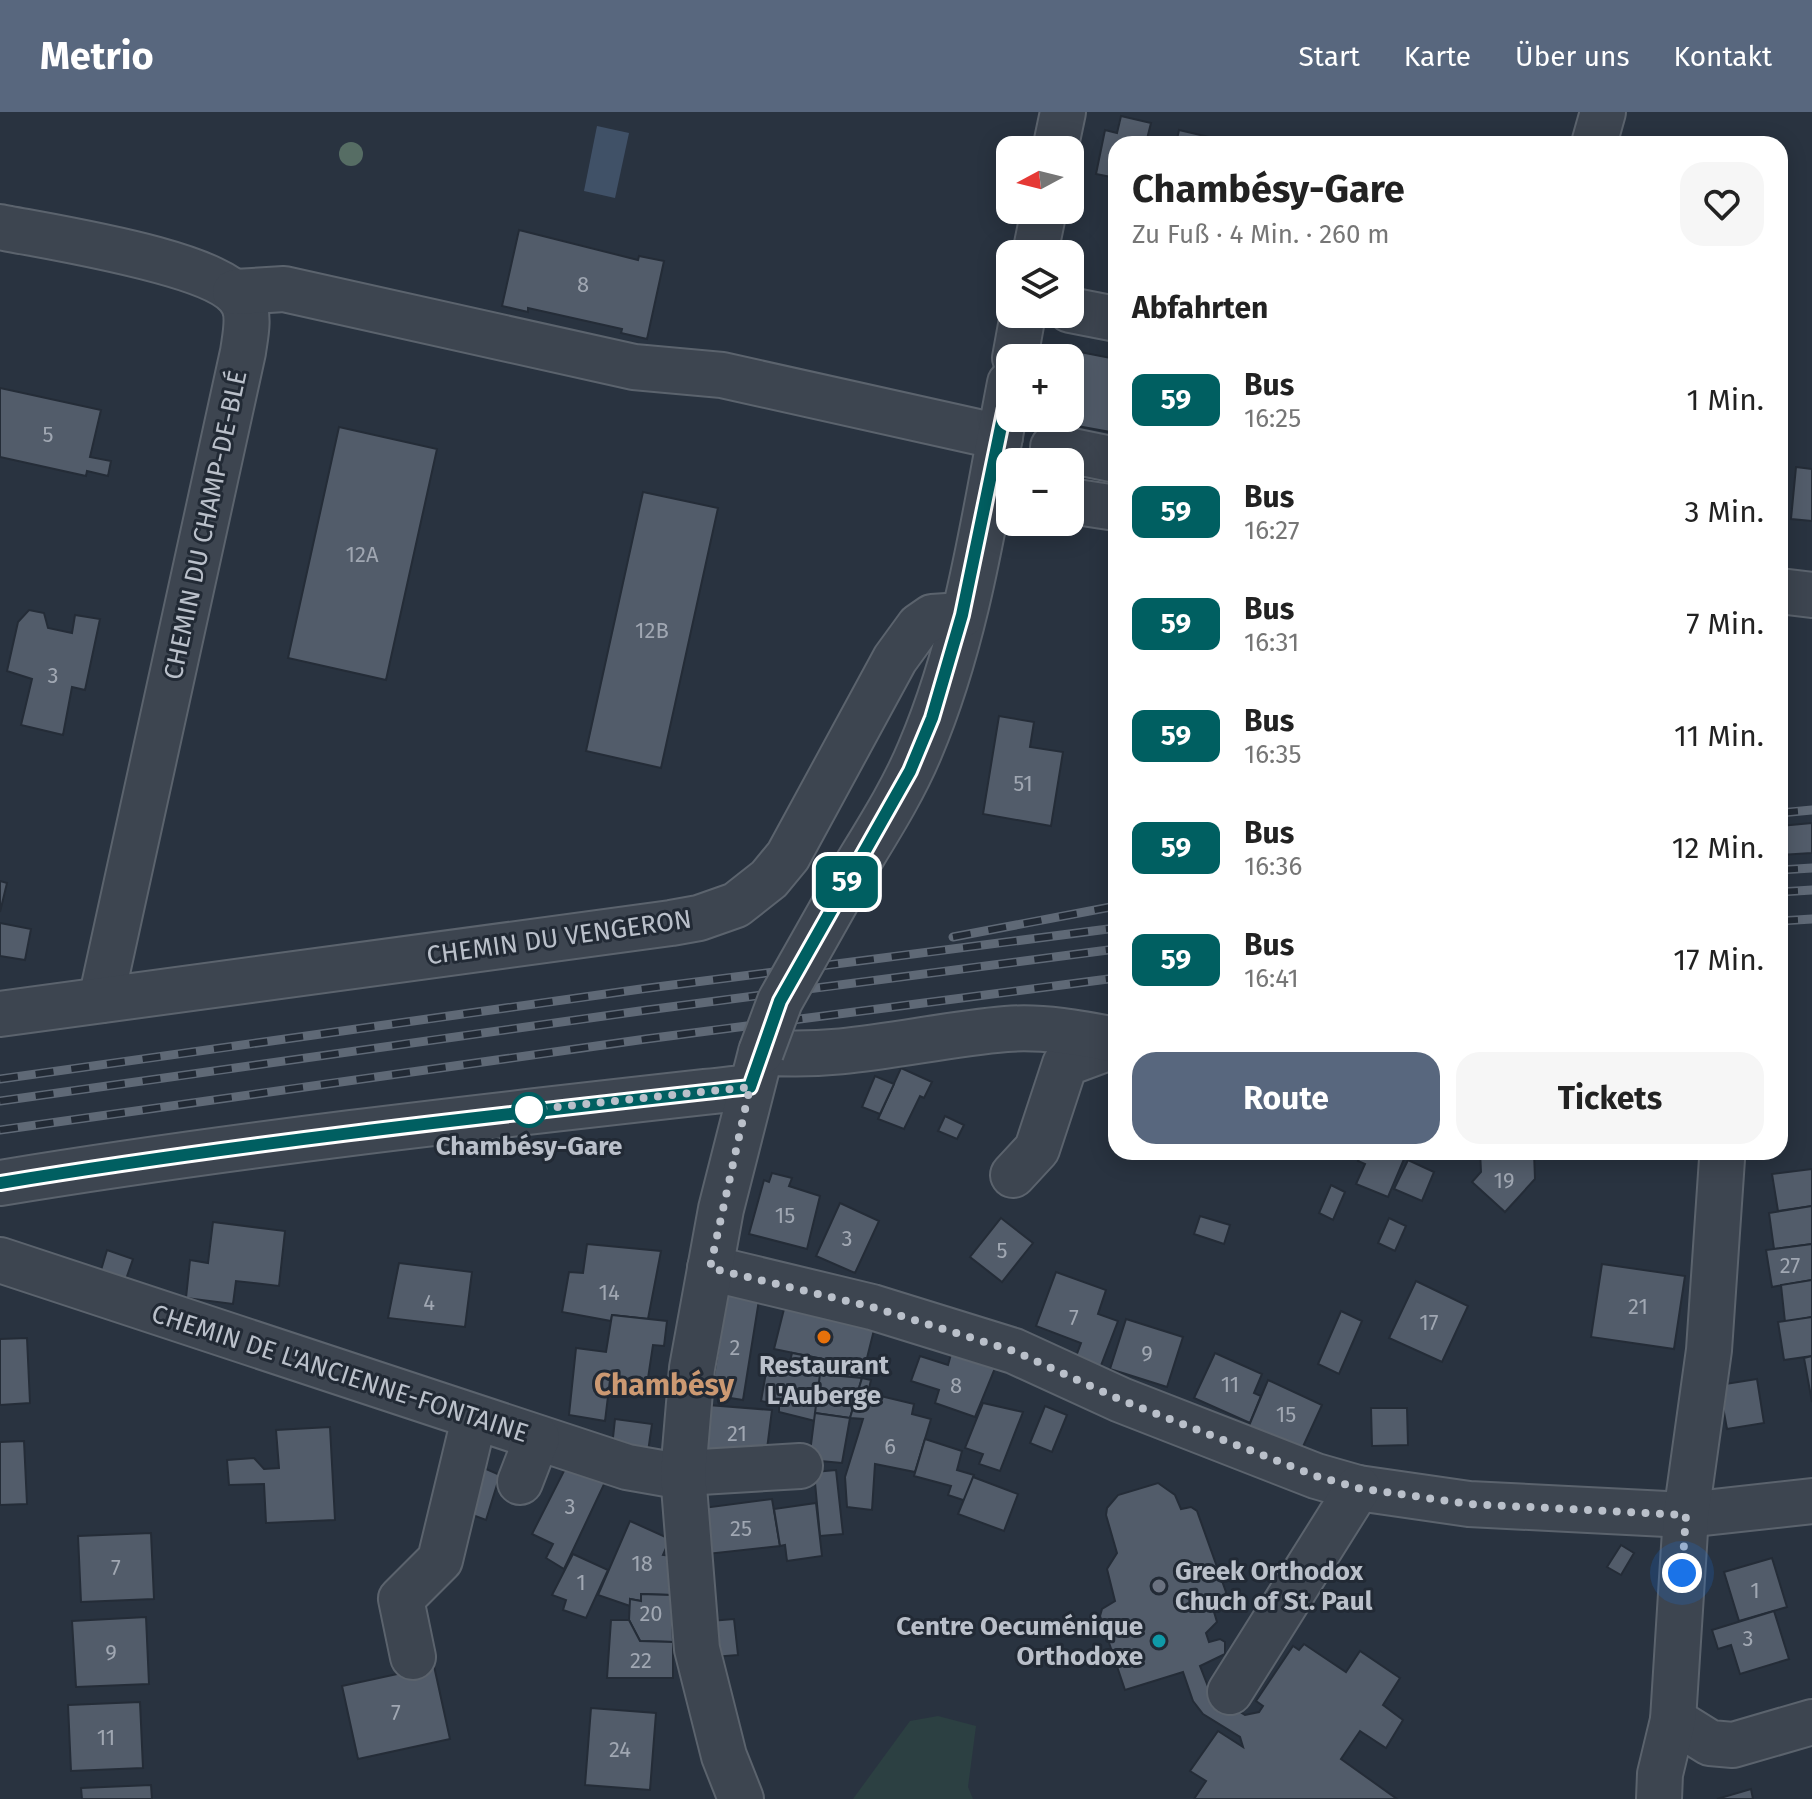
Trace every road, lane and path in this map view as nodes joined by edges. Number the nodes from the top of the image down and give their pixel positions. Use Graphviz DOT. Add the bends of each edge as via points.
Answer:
graph roads {
  1 [pos="1063,112"];
  2 [pos="1603,112"];
  3 [pos="1058,136"];
  4 [pos="1596,136"];
  5 [pos="0,227"];
  6 [pos="235,292"];
  7 [pos="1084,313"];
  8 [pos="1108,317"];
  9 [pos="1001,432"];
  10 [pos="1000,437"];
  11 [pos="1053,447"];
  12 [pos="1000,448"];
  13 [pos="1108,458"];
  14 [pos="996,501"];
  15 [pos="1084,503"];
  16 [pos="1108,507"];
  17 [pos="1788,592"];
  18 [pos="1812,595"];
  19 [pos="962,615"];
  20 [pos="101,1000"];
  21 [pos="0,1014"];
  22 [pos="1108,1041"];
  23 [pos="1108,1046"];
  24 [pos="756,1069"];
  25 [pos="1722,1160"];
  26 [pos="1013,1175"];
  27 [pos="0,1183"];
  28 [pos="0,1260"];
  29 [pos="710,1268"];
  30 [pos="474,1419"];
  31 [pos="537,1438"];
  32 [pos="800,1466"];
  33 [pos="683,1474"];
  34 [pos="520,1482"];
  35 [pos="1358,1488"];
  36 [pos="1812,1501"];
  37 [pos="1686,1515"];
  38 [pos="413,1657"];
  39 [pos="1230,1692"];
  40 [pos="1673,1720"];
  41 [pos="1812,1722"];
  42 [pos="741,1799"];
  43 [pos="1659,1799"];
  1 -- 3 [label="street"];
  2 -- 4 [label="street"];
  5 -- 6 [label="street" via="181,266"];
  6 -- 10 [label="street" via="284,289 634,367 722,375"];
  6 -- 20 [label="street, CHEMIN DU CHAMP-DE-BLÉ" via="247,321 243,352"];
  7 -- 8 [label="street"];
  9 -- 10 [label="street"];
  10 -- 12 [label="street"];
  11 -- 13 [label="street"];
  14 -- 19 [label="street"];
  15 -- 16 [label="street"];
  17 -- 18 [label="street"];
  19 -- 20 [label="street, CHEMIN DU VENGERON" via="932,617 919,626 895,659 788,856 736,905 671,923"];
  19 -- 24 [label="street, bridge" via="920,750 780,1001"];
  20 -- 21 [label="street, CHEMIN DU VENGERON"];
  22 -- 24 [label="street" via="1083,1033 1006,1029"];
  23 -- 26 [label="street" via="1065,1064 1037,1149"];
  24 -- 27 [label="street"];
  24 -- 29 [label="street"];
  25 -- 37 [label="street" via="1709,1350"];
  28 -- 30 [label="street, CHEMIN DE L'ANCIENNE-FONTAINE"];
  29 -- 33 [label="street" via="692,1368"];
  29 -- 35 [label="street" via="872,1307 1014,1351 1121,1400"];
  30 -- 31 [label="street, CHEMIN DE L'ANCIENNE-FONTAINE"];
  30 -- 38 [label="street" via="440,1560 401,1599"];
  31 -- 33 [label="street, CHEMIN DE L'ANCIENNE-FONTAINE" via="627,1467"];
  31 -- 34 [label="street"];
  32 -- 33 [label="street, CHEMIN DE L'ANCIENNE-FONTAINE"];
  33 -- 42 [label="street" via="697,1649 724,1756"];
  35 -- 37 [label="street" via="1469,1504"];
  35 -- 39 [label="street"];
  36 -- 37 [label="street"];
  37 -- 40 [label="street"];
  40 -- 41 [label="street" via="1710,1743 1733,1745"];
  40 -- 43 [label="street"];
}
